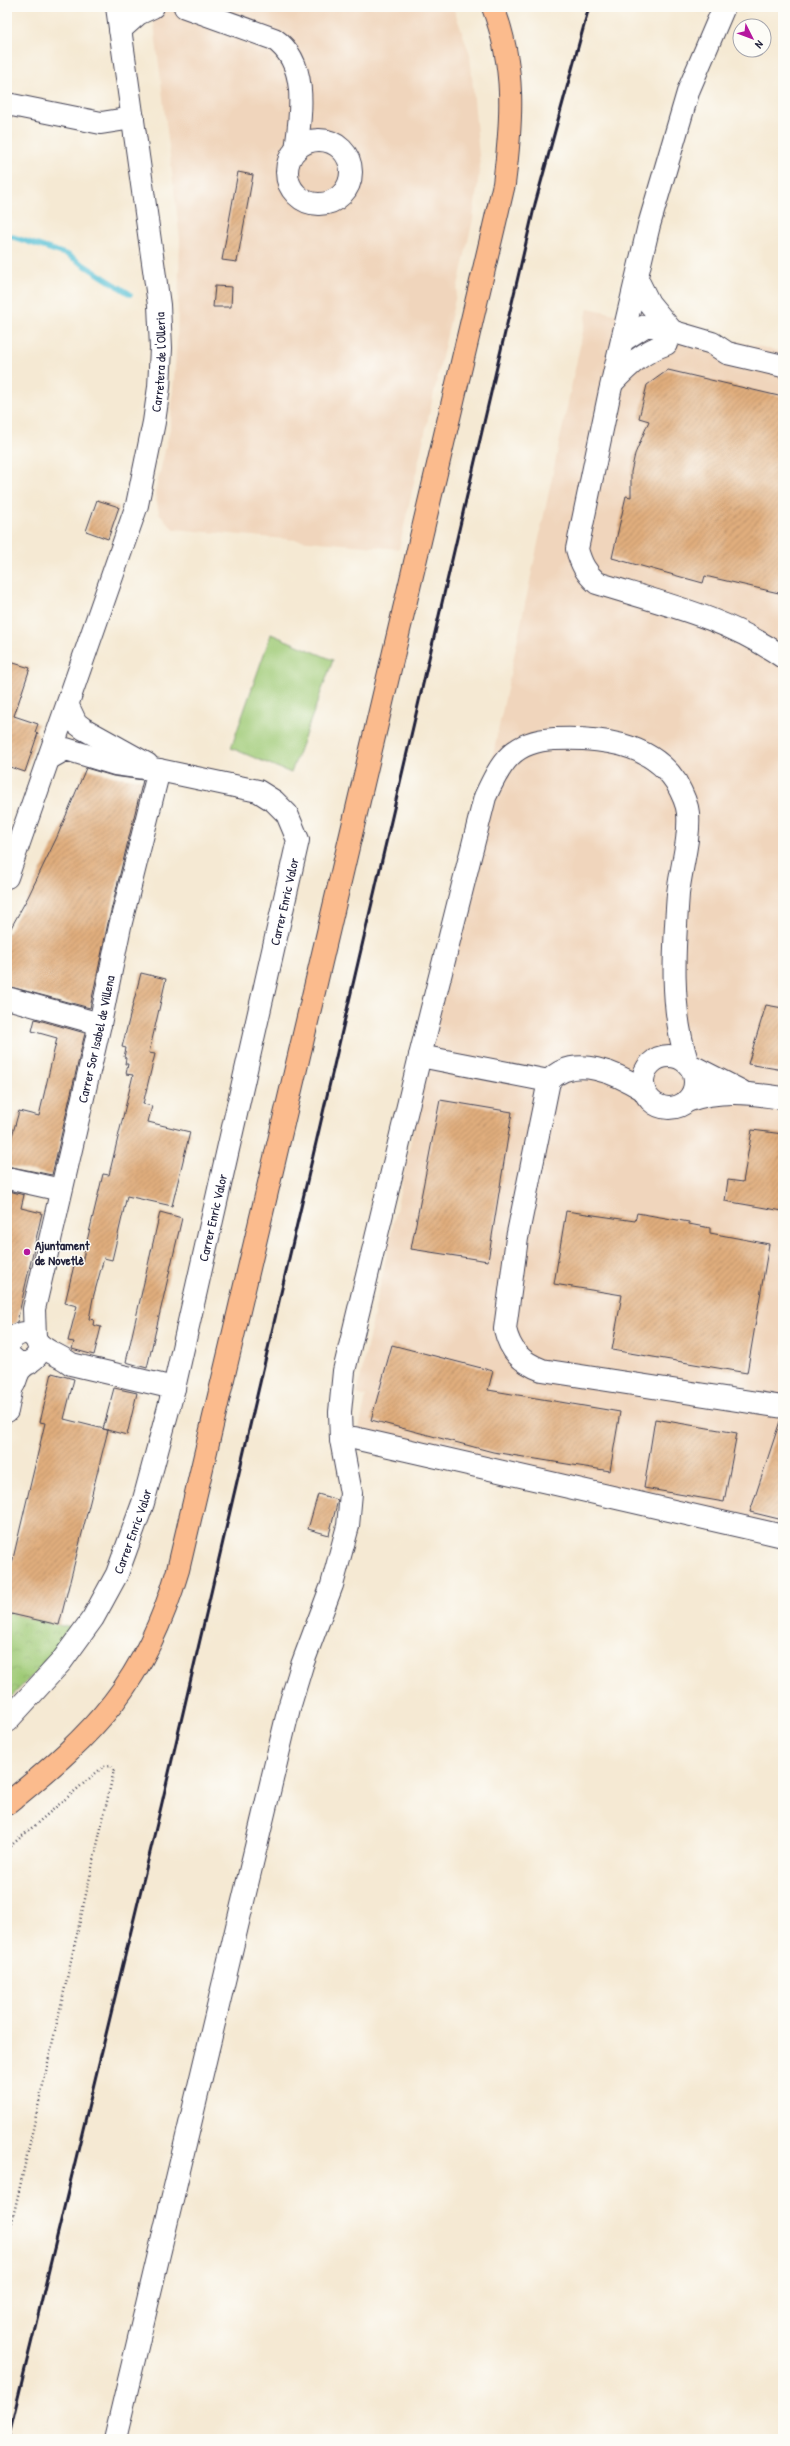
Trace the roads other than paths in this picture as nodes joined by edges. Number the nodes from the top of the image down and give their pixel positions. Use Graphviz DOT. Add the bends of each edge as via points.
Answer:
graph roads {
  1 [pos="117,7"];
  2 [pos="152,7"];
  3 [pos="185,7"];
  4 [pos="493,7"];
  5 [pos="724,7"];
  6 [pos="120,30"];
  7 [pos="7,104"];
  8 [pos="301,108"];
  9 [pos="133,118"];
  10 [pos="327,141"];
  11 [pos="296,150"];
  12 [pos="637,278"];
  13 [pos="630,336"];
  14 [pos="669,338"];
  15 [pos="783,366"];
  16 [pos="612,382"];
  17 [pos="783,657"];
  18 [pos="68,706"];
  19 [pos="50,758"];
  20 [pos="159,770"];
  21 [pos="9,867"];
  22 [pos="676,997"];
  23 [pos="7,998"];
  24 [pos="100,1024"];
  25 [pos="420,1056"];
  26 [pos="654,1060"];
  27 [pos="688,1063"];
  28 [pos="600,1069"];
  29 [pos="549,1081"];
  30 [pos="644,1090"];
  31 [pos="742,1091"];
  32 [pos="783,1098"];
  33 [pos="687,1101"];
  34 [pos="12,1179"];
  35 [pos="60,1190"];
  36 [pos="21,1348"];
  37 [pos="174,1388"];
  38 [pos="783,1407"];
  39 [pos="7,1411"];
  40 [pos="341,1440"];
  41 [pos="783,1536"];
  42 [pos="7,1721"];
  43 [pos="7,1804"];
  44 [pos="115,2439"];
  1 -- 6 [label="street, Carretera de l'Olleria"];
  2 -- 6 [label="street" via="138,14"];
  3 -- 8 [label="street" via="281,44 294,65"];
  4 -- 43 [label="main road" via="504,43 512,93 510,142 504,184 178,1570 152,1642 107,1713 74,1747"];
  5 -- 12 [label="street" via="689,89 649,225"];
  6 -- 9 [label="street, Carretera de l'Olleria"];
  7 -- 9 [label="street" via="101,123"];
  8 -- 10 [label="street"];
  8 -- 11 [label="street"];
  9 -- 18 [label="street, Carretera de l'Olleria" via="159,305 159,387 137,505"];
  10 -- 11 [label="street" via="305,143"];
  10 -- 11 [label="street" via="345,153 350,163 351,174 348,185 340,196 331,202 320,205 309,203 293,192 286,171 289,160"];
  12 -- 13 [label="street" via="630,310"];
  12 -- 14 [label="street"];
  13 -- 14 [label="street"];
  13 -- 16 [label="street"];
  14 -- 15 [label="street" via="710,356 727,353"];
  14 -- 16 [label="street" via="633,361"];
  16 -- 17 [label="street" via="577,549 584,569 597,583 724,624 752,637"];
  18 -- 19 [label="street, Carretera de l'Olleria"];
  18 -- 20 [label="street, Carrer Enric Valor" via="76,723 84,729"];
  19 -- 20 [label="street, Carrer Enric Valor" via="66,749 115,764"];
  19 -- 21 [label="street, Carretera de l'Olleria"];
  20 -- 24 [label="street, Carrer Sor Isabel de Villena" via="120,926"];
  20 -- 37 [label="street, Carrer Enric Valor" via="258,791 274,801 287,814 298,840"];
  22 -- 25 [label="street" via="676,917 688,811 682,792 670,772 654,758 635,749 616,743 589,740 539,740 512,752 502,764 485,796"];
  22 -- 26 [label="street"];
  22 -- 27 [label="street" via="679,1037"];
  23 -- 24 [label="street"];
  24 -- 35 [label="street, Carrer Sor Isabel de Villena"];
  25 -- 29 [label="street"];
  25 -- 40 [label="street" via="344,1371 340,1412"];
  26 -- 27 [label="street" via="674,1056"];
  26 -- 28 [label="street"];
  26 -- 30 [label="street" via="644,1076"];
  27 -- 31 [label="street"];
  27 -- 33 [label="street" via="695,1082"];
  28 -- 29 [label="street" via="575,1068 555,1074"];
  28 -- 30 [label="street" via="628,1080"];
  29 -- 38 [label="street" via="516,1245 505,1329 511,1348 521,1360 542,1370"];
  30 -- 33 [label="street" via="648,1098 661,1107 670,1108"];
  31 -- 32 [label="street"];
  31 -- 33 [label="street" via="705,1094"];
  34 -- 35 [label="street"];
  35 -- 36 [label="street, Carrer Sor Isabel de Villena" via="34,1308"];
  36 -- 37 [label="street" via="61,1366 71,1364"];
  36 -- 39 [label="street" via="20,1371"];
  37 -- 42 [label="street, Carrer Enric Valor" via="143,1503 110,1588 93,1618 61,1662"];
  40 -- 41 [label="street" via="354,1438"];
  40 -- 44 [label="street" via="351,1493 348,1526 332,1585 302,1665 290,1708"];
}
